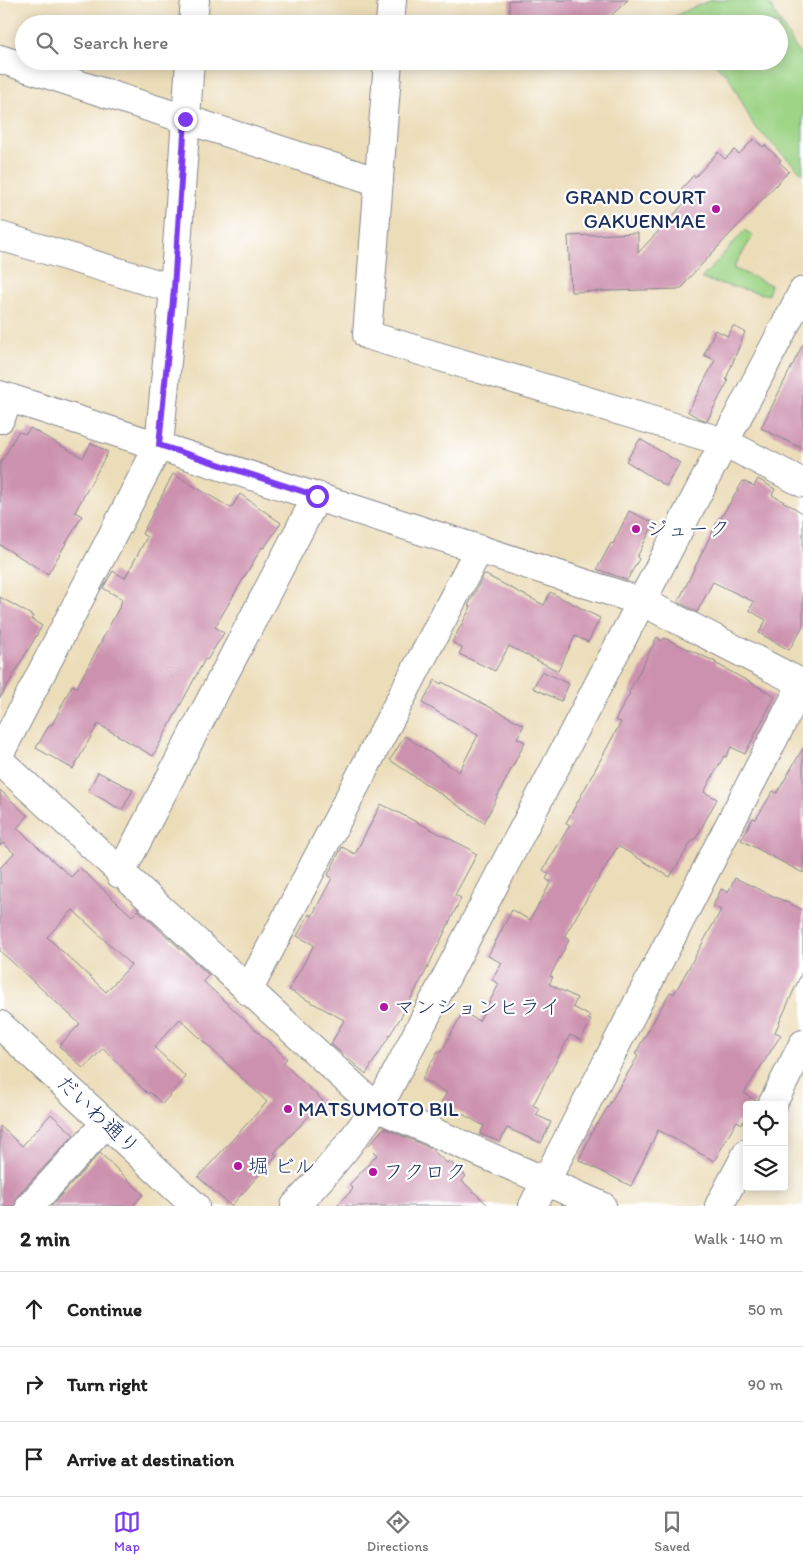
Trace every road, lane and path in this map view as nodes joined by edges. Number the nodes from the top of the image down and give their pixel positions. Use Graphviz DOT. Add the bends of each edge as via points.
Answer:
graph roads {
  1 [pos="195,0"];
  2 [pos="392,0"];
  3 [pos="194,15"];
  4 [pos="391,15"];
  5 [pos="0,59"];
  6 [pos="15,64"];
  7 [pos="34,70"];
  8 [pos="189,70"];
  9 [pos="387,70"];
  10 [pos="185,119"];
  11 [pos="379,182"];
  12 [pos="0,236"];
  13 [pos="174,289"];
  14 [pos="803,291"];
  15 [pos="3,404"];
  16 [pos="724,442"];
  17 [pos="159,445"];
  18 [pos="803,483"];
  19 [pos="317,496"];
  20 [pos="479,549"];
  21 [pos="643,602"];
  22 [pos="803,683"];
  23 [pos="0,753"];
  24 [pos="0,761"];
  25 [pos="120,874"];
  26 [pos="248,991"];
  27 [pos="0,1025"];
  28 [pos="803,1044"];
  29 [pos="774,1101"];
  30 [pos="376,1107"];
  31 [pos="106,1124"];
  32 [pos="743,1161"];
  33 [pos="545,1182"];
  34 [pos="30,1206"];
  35 [pos="195,1206"];
  36 [pos="295,1206"];
  37 [pos="532,1206"];
  38 [pos="602,1206"];
  39 [pos="720,1206"];
  1 -- 3 [label="street"];
  2 -- 4 [label="street"];
  5 -- 6 [label="street"];
  7 -- 10 [label="street"];
  8 -- 10 [label="street"];
  9 -- 11 [label="street"];
  10 -- 11 [label="street"];
  10 -- 13 [label="street"];
  11 -- 16 [label="street" via="367,335"];
  12 -- 13 [label="street"];
  13 -- 17 [label="street"];
  14 -- 16 [label="street"];
  15 -- 17 [label="street"];
  16 -- 18 [label="street"];
  16 -- 21 [label="street"];
  17 -- 19 [label="street"];
  17 -- 23 [label="street"];
  19 -- 20 [label="street"];
  19 -- 25 [label="street"];
  20 -- 21 [label="street"];
  20 -- 26 [label="street"];
  21 -- 22 [label="street"];
  21 -- 30 [label="street"];
  22 -- 33 [label="street"];
  24 -- 25 [label="street"];
  25 -- 26 [label="street"];
  26 -- 30 [label="street"];
  27 -- 31 [label="street, だいわ通り"];
  28 -- 29 [label="street"];
  30 -- 33 [label="street"];
  30 -- 36 [label="street" via="318,1182"];
  31 -- 34 [label="street"];
  31 -- 35 [label="street, だいわ通り"];
  32 -- 39 [label="street"];
  33 -- 37 [label="street"];
  33 -- 38 [label="street"];
}
